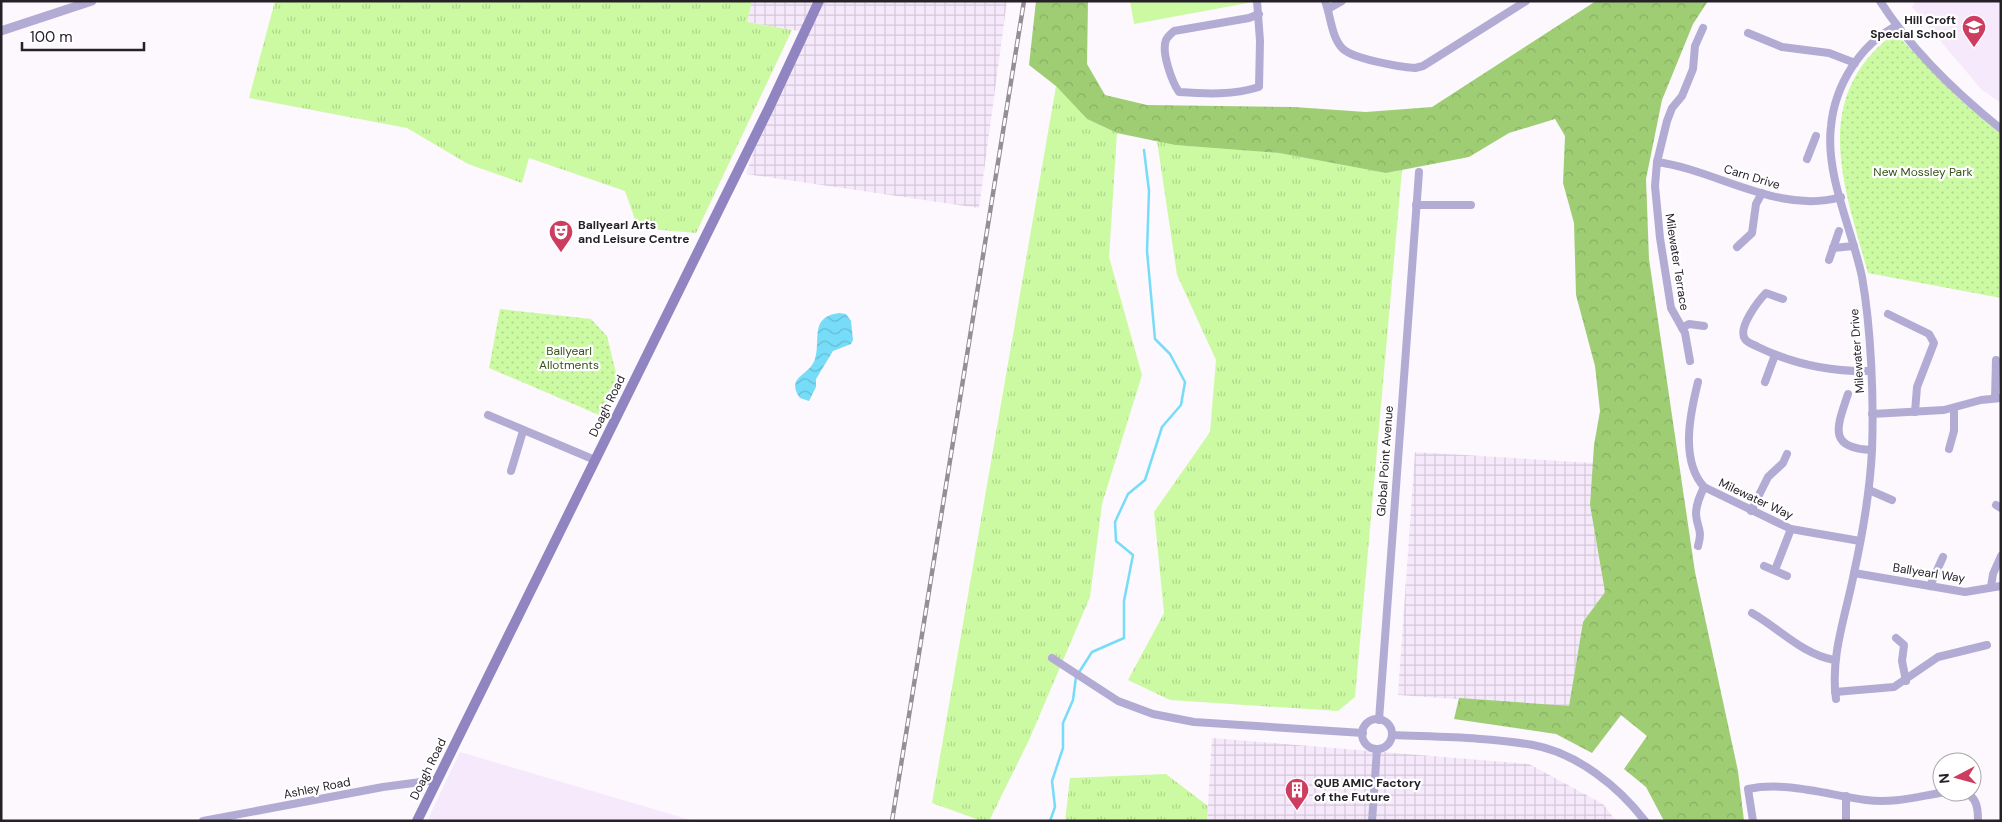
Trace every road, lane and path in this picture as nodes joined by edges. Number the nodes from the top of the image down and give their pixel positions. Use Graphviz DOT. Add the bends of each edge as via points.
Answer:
graph roads {
  1 [pos="92,1"];
  2 [pos="818,1"];
  3 [pos="1258,1"];
  4 [pos="1342,1"];
  5 [pos="1526,1"];
  6 [pos="1880,1"];
  7 [pos="1326,5"];
  8 [pos="1259,14"];
  9 [pos="1896,26"];
  10 [pos="1703,28"];
  11 [pos="1,31"];
  12 [pos="1748,33"];
  13 [pos="1855,63"];
  14 [pos="2001,129"];
  15 [pos="1816,136"];
  16 [pos="1812,145"];
  17 [pos="1830,148"];
  18 [pos="1807,159"];
  19 [pos="1657,162"];
  20 [pos="1419,172"];
  21 [pos="1762,193"];
  22 [pos="1841,196"];
  23 [pos="1416,205"];
  24 [pos="1470,205"];
  25 [pos="1839,230"];
  26 [pos="1854,246"];
  27 [pos="1737,247"];
  28 [pos="1833,248"];
  29 [pos="1829,260"];
  30 [pos="1767,284"];
  31 [pos="1766,293"];
  32 [pos="1782,299"];
  33 [pos="1888,314"];
  34 [pos="1704,326"];
  35 [pos="1682,328"];
  36 [pos="1775,355"];
  37 [pos="1996,360"];
  38 [pos="1690,361"];
  39 [pos="1870,371"];
  40 [pos="1698,382"];
  41 [pos="1765,382"];
  42 [pos="1848,394"];
  43 [pos="1998,398"];
  44 [pos="1954,408"];
  45 [pos="1915,412"];
  46 [pos="1872,414"];
  47 [pos="488,415"];
  48 [pos="523,431"];
  49 [pos="1949,449"];
  50 [pos="1872,450"];
  51 [pos="1787,454"];
  52 [pos="595,460"];
  53 [pos="511,471"];
  54 [pos="1704,487"];
  55 [pos="1869,490"];
  56 [pos="1892,500"];
  57 [pos="1751,510"];
  58 [pos="1791,529"];
  59 [pos="1860,541"];
  60 [pos="1698,546"];
  61 [pos="2001,556"];
  62 [pos="1943,557"];
  63 [pos="1764,566"];
  64 [pos="1775,570"];
  65 [pos="1854,573"];
  66 [pos="1787,576"];
  67 [pos="1930,586"];
  68 [pos="2001,586"];
  69 [pos="1991,587"];
  70 [pos="1752,613"];
  71 [pos="1896,638"];
  72 [pos="1987,645"];
  73 [pos="1052,658"];
  74 [pos="1834,660"];
  75 [pos="1906,681"];
  76 [pos="1379,720"];
  77 [pos="1363,733"];
  78 [pos="1392,735"];
  79 [pos="1377,749"];
  80 [pos="436,780"];
  81 [pos="1932,794"];
  82 [pos="1846,796"];
  83 [pos="1976,802"];
  84 [pos="203,821"];
  85 [pos="417,821"];
  86 [pos="1372,821"];
  87 [pos="1645,821"];
  88 [pos="1753,821"];
  89 [pos="1846,821"];
  90 [pos="1978,821"];
  1 -- 11 [label="street"];
  2 -- 52 [label="main road, Doagh Road" via="769,108"];
  3 -- 8 [label="street"];
  4 -- 7 [label="street"];
  5 -- 7 [label="street" via="1415,68 1343,48 1333,30"];
  6 -- 9 [label="street"];
  8 -- 8 [label="street" via="1259,87 1225,94 1179,92 1172,82 1166,38 1174,31"];
  9 -- 13 [label="street, Milewater Drive" via="1879,35"];
  9 -- 14 [label="street" via="1938,73"];
  10 -- 19 [label="street, Milewater Terrace" via="1695,46 1693,69 1667,121"];
  12 -- 13 [label="street" via="1782,47 1829,53"];
  13 -- 17 [label="street, Milewater Drive" via="1836,104"];
  15 -- 16 [label="street"];
  16 -- 17 [label="street"];
  16 -- 18 [label="street"];
  17 -- 22 [label="street, Milewater Drive"];
  19 -- 21 [label="street, Carn Drive" via="1680,165"];
  19 -- 35 [label="street, Milewater Terrace" via="1655,186 1660,238 1671,308"];
  20 -- 23 [label="street, Global Point Avenue"];
  21 -- 22 [label="street, Carn Drive" via="1809,201"];
  21 -- 27 [label="street" via="1756,204 1752,233"];
  22 -- 26 [label="street, Milewater Drive"];
  23 -- 24 [label="street"];
  23 -- 76 [label="street, Global Point Avenue"];
  25 -- 28 [label="street"];
  26 -- 28 [label="street"];
  26 -- 39 [label="street, Milewater Drive" via="1864,296"];
  28 -- 29 [label="street"];
  30 -- 31 [label="street"];
  31 -- 32 [label="street"];
  31 -- 36 [label="street" via="1746,322 1744,339"];
  33 -- 45 [label="street" via="1929,334 1934,343 1917,387"];
  34 -- 35 [label="street" via="1689,324"];
  35 -- 38 [label="street, Milewater Terrace"];
  36 -- 39 [label="street" via="1820,368"];
  36 -- 41 [label="street"];
  37 -- 43 [label="street"];
  39 -- 46 [label="street, Milewater Drive"];
  40 -- 54 [label="street" via="1689,433 1690,458 1696,478"];
  42 -- 50 [label="street" via="1837,426 1841,440 1852,449"];
  43 -- 44 [label="street"];
  44 -- 45 [label="street"];
  44 -- 49 [label="street" via="1954,431"];
  45 -- 46 [label="street"];
  46 -- 50 [label="street, Milewater Drive"];
  47 -- 48 [label="street"];
  48 -- 52 [label="street"];
  48 -- 53 [label="street"];
  50 -- 55 [label="street, Milewater Drive"];
  51 -- 57 [label="street" via="1768,478"];
  52 -- 80 [label="main road, Doagh Road"];
  54 -- 57 [label="street, Milewater Way"];
  54 -- 60 [label="street, Milewater Way" via="1697,504 1697,522 1702,534"];
  55 -- 56 [label="street"];
  55 -- 59 [label="street, Milewater Drive"];
  57 -- 58 [label="street, Milewater Way"];
  58 -- 59 [label="street, Milewater Way"];
  58 -- 64 [label="street"];
  59 -- 65 [label="street, Milewater Drive"];
  61 -- 69 [label="street" via="1992,574"];
  62 -- 67 [label="street"];
  63 -- 64 [label="street"];
  64 -- 66 [label="street"];
  65 -- 67 [label="street, Ballyearl Way"];
  65 -- 74 [label="street, Milewater Drive"];
  67 -- 69 [label="street, Ballyearl Way" via="1964,592"];
  68 -- 69 [label="street, Ballyearl Way"];
  70 -- 74 [label="street" via="1808,652"];
  71 -- 75 [label="street" via="1904,645 1902,660"];
  72 -- 75 [label="street" via="1938,657"];
  73 -- 77 [label="street" via="1118,702 1153,714 1194,722"];
  74 -- 75 [label="street, Milewater Drive" via="1836,695 1879,690"];
  76 -- 77 [label="street" via="1368,723"];
  76 -- 78 [label="street" via="1387,723"];
  77 -- 79 [label="street" via="1365,742"];
  78 -- 79 [label="street" via="1388,745"];
  78 -- 87 [label="street" via="1535,746 1578,762 1613,785"];
  79 -- 86 [label="street"];
  80 -- 84 [label="street, Ashley Road"];
  80 -- 85 [label="main road, Doagh Road"];
  81 -- 82 [label="street" via="1891,801"];
  82 -- 88 [label="street" via="1767,785 1748,789"];
  82 -- 89 [label="street"];
  83 -- 90 [label="street"];
}
